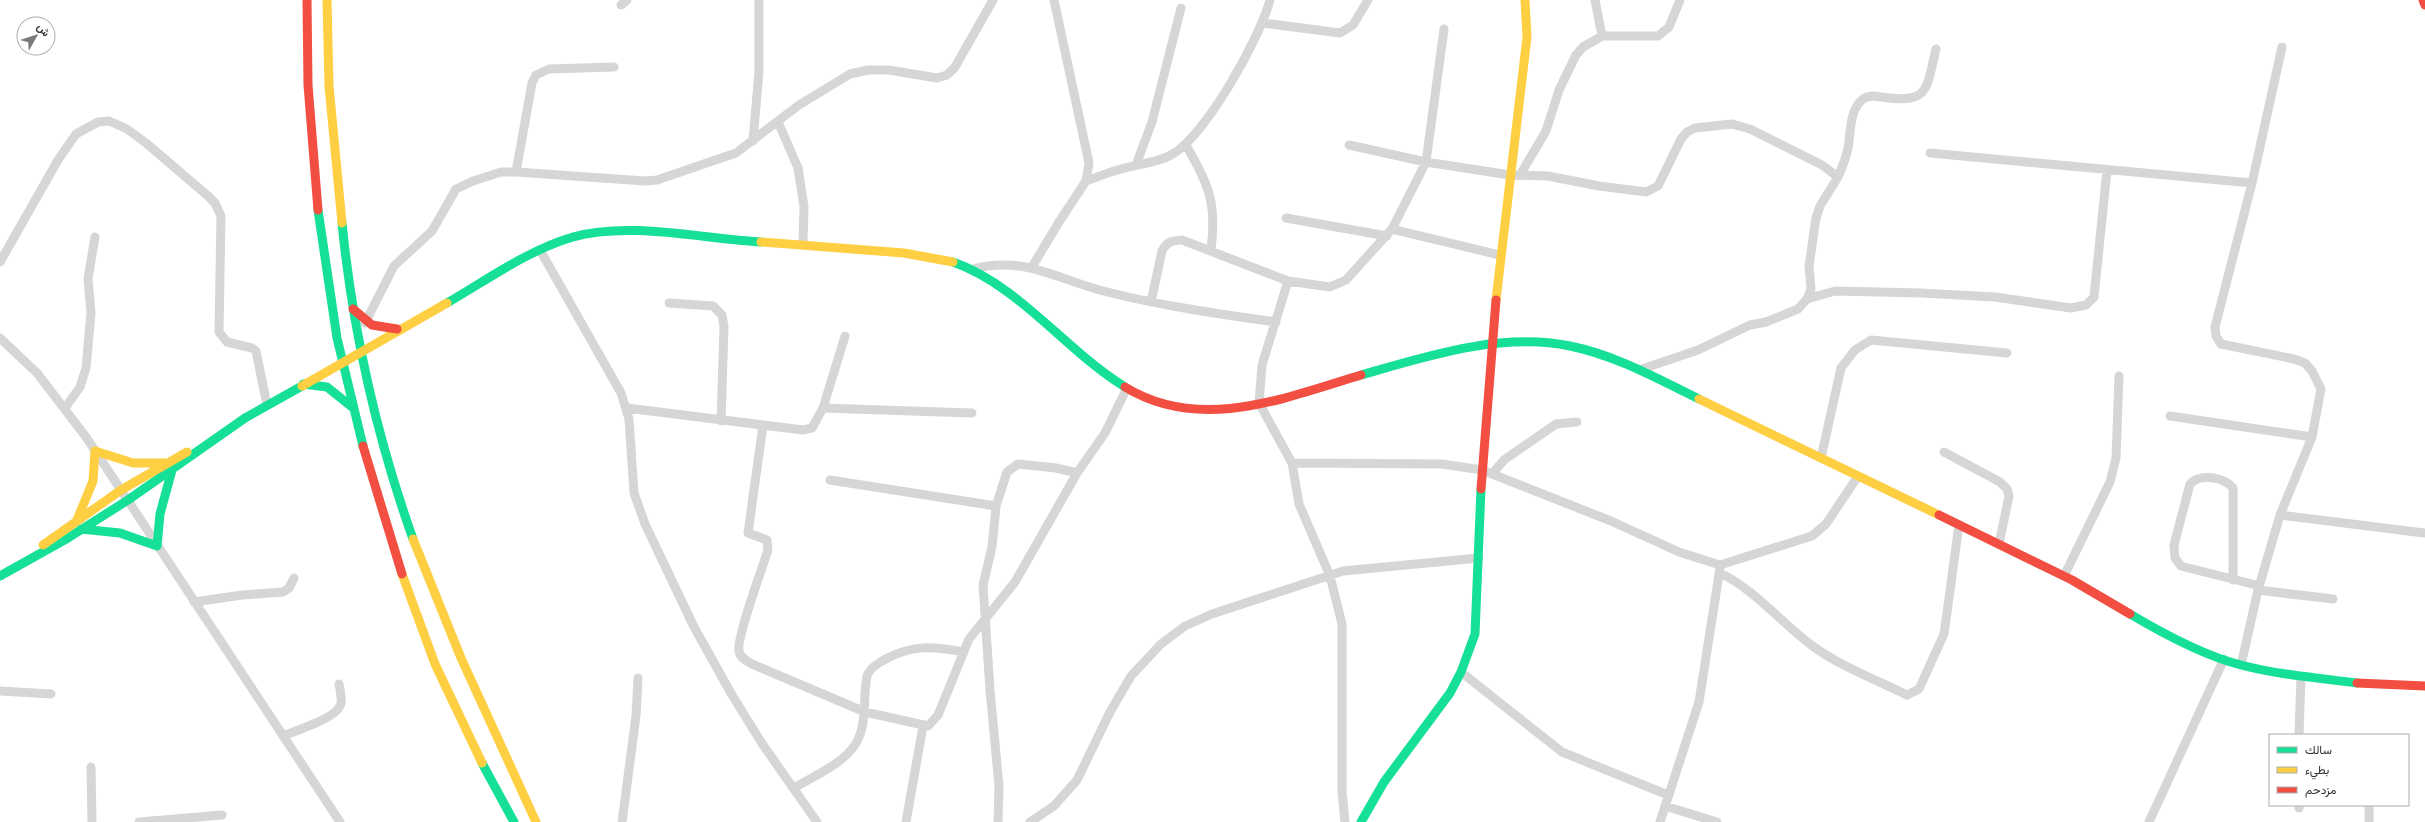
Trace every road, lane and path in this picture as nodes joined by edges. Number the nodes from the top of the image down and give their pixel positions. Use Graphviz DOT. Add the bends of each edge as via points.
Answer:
graph roads {
  1 [pos="307,0"];
  2 [pos="327,0"];
  3 [pos="759,0"];
  4 [pos="993,0"];
  5 [pos="1054,0"];
  6 [pos="1270,0"];
  7 [pos="1368,0"];
  8 [pos="1525,0"];
  9 [pos="1595,0"];
  10 [pos="1680,0"];
  11 [pos="2423,0"];
  12 [pos="2425,5"];
  13 [pos="1181,8"];
  14 [pos="1263,23"];
  15 [pos="1444,29"];
  16 [pos="1602,36"];
  17 [pos="2282,47"];
  18 [pos="1936,49"];
  19 [pos="614,67"];
  20 [pos="778,122"];
  21 [pos="752,141"];
  22 [pos="1186,145"];
  23 [pos="1349,145"];
  24 [pos="1930,153"];
  25 [pos="1426,162"];
  26 [pos="1136,165"];
  27 [pos="2106,170"];
  28 [pos="516,172"];
  29 [pos="1520,174"];
  30 [pos="1510,175"];
  31 [pos="1838,177"];
  32 [pos="1086,181"];
  33 [pos="2252,183"];
  34 [pos="1286,218"];
  35 [pos="1389,232"];
  36 [pos="95,237"];
  37 [pos="803,243"];
  38 [pos="540,250"];
  39 [pos="1211,250"];
  40 [pos="1500,255"];
  41 [pos="0,262"];
  42 [pos="1032,267"];
  43 [pos="972,269"];
  44 [pos="1288,281"];
  45 [pos="1806,299"];
  46 [pos="1151,302"];
  47 [pos="669,303"];
  48 [pos="353,309"];
  49 [pos="1276,322"];
  50 [pos="365,323"];
  51 [pos="398,329"];
  52 [pos="845,336"];
  53 [pos="0,338"];
  54 [pos="1493,344"];
  55 [pos="359,352"];
  56 [pos="2007,353"];
  57 [pos="341,362"];
  58 [pos="1639,370"];
  59 [pos="2119,376"];
  60 [pos="303,384"];
  61 [pos="1126,390"];
  62 [pos="1259,404"];
  63 [pos="267,405"];
  64 [pos="352,407"];
  65 [pos="64,408"];
  66 [pos="627,408"];
  67 [pos="823,408"];
  68 [pos="972,413"];
  69 [pos="2170,416"];
  70 [pos="721,421"];
  71 [pos="1577,422"];
  72 [pos="763,425"];
  73 [pos="2312,437"];
  74 [pos="95,451"];
  75 [pos="1944,452"];
  76 [pos="1821,458"];
  77 [pos="1292,463"];
  78 [pos="169,467"];
  79 [pos="1482,470"];
  80 [pos="1077,473"];
  81 [pos="1492,474"];
  82 [pos="1858,476"];
  83 [pos="830,480"];
  84 [pos="121,490"];
  85 [pos="128,500"];
  86 [pos="996,506"];
  87 [pos="2280,515"];
  88 [pos="77,520"];
  89 [pos="1959,525"];
  90 [pos="81,529"];
  91 [pos="2424,533"];
  92 [pos="1999,544"];
  93 [pos="157,546"];
  94 [pos="30,557"];
  95 [pos="1479,558"];
  96 [pos="1720,569"];
  97 [pos="0,576"];
  98 [pos="1330,576"];
  99 [pos="2064,576"];
  100 [pos="294,578"];
  101 [pos="2233,580"];
  102 [pos="2259,588"];
  103 [pos="2333,599"];
  104 [pos="194,602"];
  105 [pos="986,616"];
  106 [pos="964,652"];
  107 [pos="2224,659"];
  108 [pos="2241,665"];
  109 [pos="1461,672"];
  110 [pos="2301,676"];
  111 [pos="638,678"];
  112 [pos="339,684"];
  113 [pos="2425,686"];
  114 [pos="0,691"];
  115 [pos="51,694"];
  116 [pos="865,712"];
  117 [pos="923,726"];
  118 [pos="2299,734"];
  119 [pos="283,736"];
  120 [pos="91,767"];
  121 [pos="794,788"];
  122 [pos="1668,795"];
  123 [pos="1665,806"];
  124 [pos="2369,806"];
  125 [pos="222,815"];
  126 [pos="92,822"];
  127 [pos="138,822"];
  128 [pos="340,822"];
  129 [pos="514,822"];
  130 [pos="536,822"];
  131 [pos="622,822"];
  132 [pos="817,822"];
  133 [pos="906,822"];
  134 [pos="998,822"];
  135 [pos="1030,822"];
  136 [pos="1345,822"];
  137 [pos="1361,822"];
  138 [pos="1660,822"];
  139 [pos="1717,822"];
  140 [pos="2149,822"];
  141 [pos="2369,822"];
  1 -- 57 [label="street" via="308,100 313,171"];
  2 -- 48 [label="street" via="331,114 346,271"];
  3 -- 21 [label="street" via="759,71"];
  4 -- 20 [label="street" via="955,67 947,75 926,77 889,70 868,70 850,74 799,105"];
  5 -- 32 [label="street" via="1089,163"];
  6 -- 14 [label="street"];
  7 -- 14 [label="street" via="1353,25 1340,33"];
  8 -- 30 [label="street" via="1527,37"];
  9 -- 16 [label="street"];
  10 -- 16 [label="street" via="1669,27 1658,36"];
  11 -- 12 [label="street"];
  13 -- 26 [label="street" via="1152,122"];
  14 -- 22 [label="street" via="1224,92"];
  15 -- 25 [label="street"];
  16 -- 29 [label="street" via="1583,47 1576,55 1555,99 1546,131"];
  17 -- 33 [label="street"];
  18 -- 31 [label="street" via="1926,88 1917,98 1901,100 1873,96 1864,98 1858,104"];
  19 -- 28 [label="street" via="549,69 536,75 532,84"];
  20 -- 21 [label="street"];
  20 -- 37 [label="street" via="798,168 804,207"];
  21 -- 28 [label="street" via="736,154 657,180"];
  22 -- 26 [label="street" via="1169,156"];
  22 -- 39 [label="street" via="1201,172 1213,206"];
  23 -- 25 [label="street"];
  24 -- 27 [label="street"];
  25 -- 30 [label="street"];
  25 -- 35 [label="street"];
  26 -- 32 [label="street"];
  27 -- 33 [label="street"];
  27 -- 45 [label="street" via="2094,297 2086,305 2071,308 1995,297 1835,291"];
  28 -- 50 [label="street" via="488,175 456,189 432,231 394,266"];
  29 -- 30 [label="street"];
  29 -- 31 [label="street" via="1548,176 1630,191 1653,190 1658,186 1687,132 1695,128 1732,124 1750,129 1822,165"];
  30 -- 40 [label="street"];
  31 -- 45 [label="street" via="1820,206 1816,218 1809,266 1811,289"];
  32 -- 42 [label="street"];
  33 -- 73 [label="street" via="2215,326 2216,336 2221,344 2305,363 2317,378 2321,389"];
  34 -- 35 [label="street"];
  35 -- 40 [label="street"];
  35 -- 44 [label="street" via="1358,268 1338,285 1330,287"];
  36 -- 65 [label="street" via="88,279 91,313 86,368 80,387"];
  37 -- 38 [label="street" via="595,233 565,239"];
  37 -- 43 [label="street" via="906,253"];
  38 -- 51 [label="street"];
  38 -- 66 [label="street" via="609,368"];
  39 -- 44 [label="street"];
  39 -- 46 [label="street" via="1182,240 1170,241 1165,245"];
  40 -- 54 [label="street"];
  41 -- 63 [label="street" via="58,160 76,134 98,122 109,121 128,129 208,196 219,210 219,332 227,342 256,351"];
  42 -- 43 [label="street" via="1011,264 986,265"];
  42 -- 46 [label="street" via="1107,292"];
  43 -- 61 [label="street" via="994,282"];
  44 -- 49 [label="street"];
  45 -- 58 [label="street" via="1798,310 1750,325 1698,350"];
  46 -- 49 [label="street"];
  47 -- 70 [label="street" via="714,306 722,315 724,327"];
  48 -- 50 [label="street"];
  48 -- 55 [label="street"];
  49 -- 62 [label="street" via="1262,365"];
  50 -- 51 [label="street" via="380,329"];
  51 -- 55 [label="street"];
  52 -- 67 [label="street"];
  53 -- 65 [label="street" via="37,373"];
  54 -- 58 [label="street" via="1530,342 1563,345 1596,353"];
  54 -- 62 [label="street" via="1440,355"];
  54 -- 79 [label="street"];
  55 -- 57 [label="street"];
  55 -- 130 [label="street" via="390,472 432,591 508,767"];
  56 -- 76 [label="street" via="1871,340 1855,350 1841,368"];
  57 -- 60 [label="street"];
  57 -- 64 [label="street"];
  58 -- 76 [label="street"];
  59 -- 99 [label="street" via="2116,458 2110,482"];
  60 -- 63 [label="street"];
  60 -- 64 [label="street" via="327,387"];
  61 -- 62 [label="street" via="1155,403 1198,411 1226,410"];
  61 -- 80 [label="street" via="1105,433"];
  62 -- 77 [label="street"];
  63 -- 78 [label="street"];
  64 -- 129 [label="street" via="376,499 436,664"];
  65 -- 74 [label="street"];
  66 -- 70 [label="street"];
  66 -- 121 [label="street" via="634,493 645,524 694,627 761,742"];
  67 -- 68 [label="street"];
  67 -- 72 [label="street" via="812,428 803,430"];
  69 -- 73 [label="street"];
  70 -- 72 [label="street"];
  71 -- 81 [label="street" via="1556,424 1504,460"];
  72 -- 116 [label="street" via="748,533 767,540 768,550 741,635 739,651 743,658 752,664"];
  73 -- 87 [label="street"];
  74 -- 78 [label="street" via="133,462"];
  74 -- 84 [label="street"];
  74 -- 88 [label="street" via="93,481"];
  75 -- 92 [label="street" via="2000,482 2007,489 2009,496"];
  76 -- 82 [label="street"];
  77 -- 79 [label="street" via="1434,464"];
  77 -- 98 [label="street" via="1299,504"];
  78 -- 84 [label="street"];
  78 -- 85 [label="street"];
  78 -- 93 [label="street"];
  79 -- 81 [label="street"];
  79 -- 95 [label="street"];
  80 -- 86 [label="street" via="1018,464 1008,472"];
  80 -- 105 [label="street" via="1015,582"];
  81 -- 96 [label="street"];
  82 -- 89 [label="street"];
  82 -- 96 [label="street" via="1826,524 1812,536"];
  83 -- 86 [label="street"];
  84 -- 85 [label="street"];
  84 -- 88 [label="street"];
  85 -- 90 [label="street"];
  85 -- 93 [label="street"];
  86 -- 105 [label="street" via="992,547 983,585"];
  87 -- 91 [label="street"];
  87 -- 102 [label="street"];
  88 -- 94 [label="street" via="48,540"];
  89 -- 92 [label="street"];
  89 -- 96 [label="street" via="1944,634 1919,690 1907,695 1815,648 1760,599"];
  90 -- 93 [label="street" via="121,532 142,538"];
  90 -- 94 [label="street"];
  92 -- 99 [label="street"];
  93 -- 104 [label="street"];
  94 -- 97 [label="street"];
  95 -- 98 [label="street" via="1354,569"];
  95 -- 109 [label="street" via="1475,634"];
  96 -- 122 [label="street" via="1699,702"];
  98 -- 135 [label="street" via="1212,614 1185,626 1167,639 1131,676 1110,712 1087,762 1068,793"];
  98 -- 136 [label="street" via="1342,624 1342,792"];
  99 -- 107 [label="street" via="2156,630"];
  100 -- 104 [label="street" via="289,588 283,592"];
  101 -- 101 [label="street" via="2181,566 2175,558 2174,545 2190,484 2195,479 2203,477 2226,481 2233,488"];
  101 -- 102 [label="street"];
  102 -- 103 [label="street"];
  102 -- 108 [label="street"];
  104 -- 119 [label="street"];
  105 -- 106 [label="street" via="969,639"];
  105 -- 134 [label="street" via="999,786"];
  106 -- 116 [label="street" via="923,646 894,654 879,663 868,674"];
  106 -- 117 [label="street" via="938,715 932,723"];
  107 -- 108 [label="street"];
  107 -- 140 [label="street"];
  108 -- 110 [label="street"];
  109 -- 122 [label="street" via="1562,752"];
  109 -- 137 [label="street" via="1420,735 1384,782"];
  110 -- 113 [label="street" via="2358,683"];
  110 -- 118 [label="street"];
  111 -- 131 [label="street" via="636,716"];
  112 -- 119 [label="street" via="341,703 338,711"];
  114 -- 115 [label="street"];
  116 -- 117 [label="street"];
  116 -- 121 [label="street" via="859,736 852,749 842,759"];
  117 -- 133 [label="street"];
  119 -- 128 [label="street"];
  120 -- 126 [label="street"];
  121 -- 132 [label="street"];
  122 -- 123 [label="street"];
  123 -- 138 [label="street"];
  123 -- 139 [label="street"];
  124 -- 141 [label="street"];
  125 -- 127 [label="street"];
}
